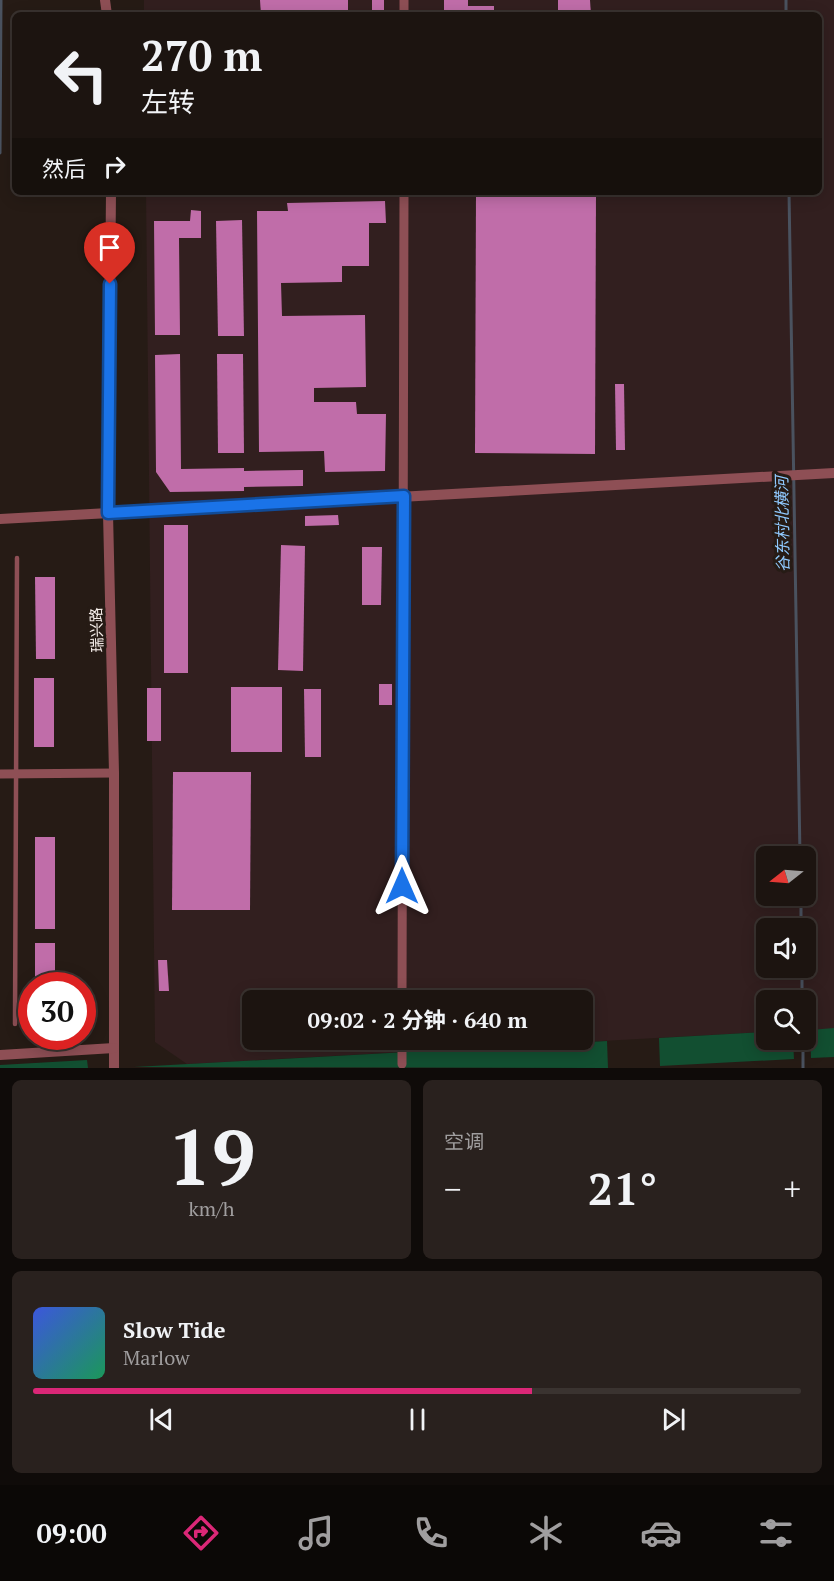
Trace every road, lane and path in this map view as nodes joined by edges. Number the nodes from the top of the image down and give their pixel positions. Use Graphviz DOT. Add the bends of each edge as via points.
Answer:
graph roads {
  1 [pos="111,195"];
  2 [pos="404,195"];
  3 [pos="834,473"];
  4 [pos="404,496"];
  5 [pos="108,513"];
  6 [pos="4,519"];
  7 [pos="17,558"];
  8 [pos="114,772"];
  9 [pos="0,774"];
  10 [pos="16,774"];
  11 [pos="402,990"];
  12 [pos="15,1024"];
  13 [pos="114,1048"];
  14 [pos="402,1050"];
  15 [pos="2,1055"];
  16 [pos="402,1064"];
  17 [pos="114,1068"];
  1 -- 5 [label="street, 瑞兴路"];
  2 -- 4 [label="street"];
  3 -- 4 [label="street"];
  4 -- 5 [label="street"];
  4 -- 11 [label="street"];
  5 -- 6 [label="street"];
  5 -- 8 [label="street, 瑞兴路"];
  7 -- 10 [label="lane"];
  8 -- 10 [label="street"];
  8 -- 13 [label="street, 瑞兴路"];
  9 -- 10 [label="street"];
  10 -- 12 [label="lane"];
  13 -- 15 [label="street"];
  13 -- 17 [label="street, 瑞兴路"];
  14 -- 16 [label="street"];
}
